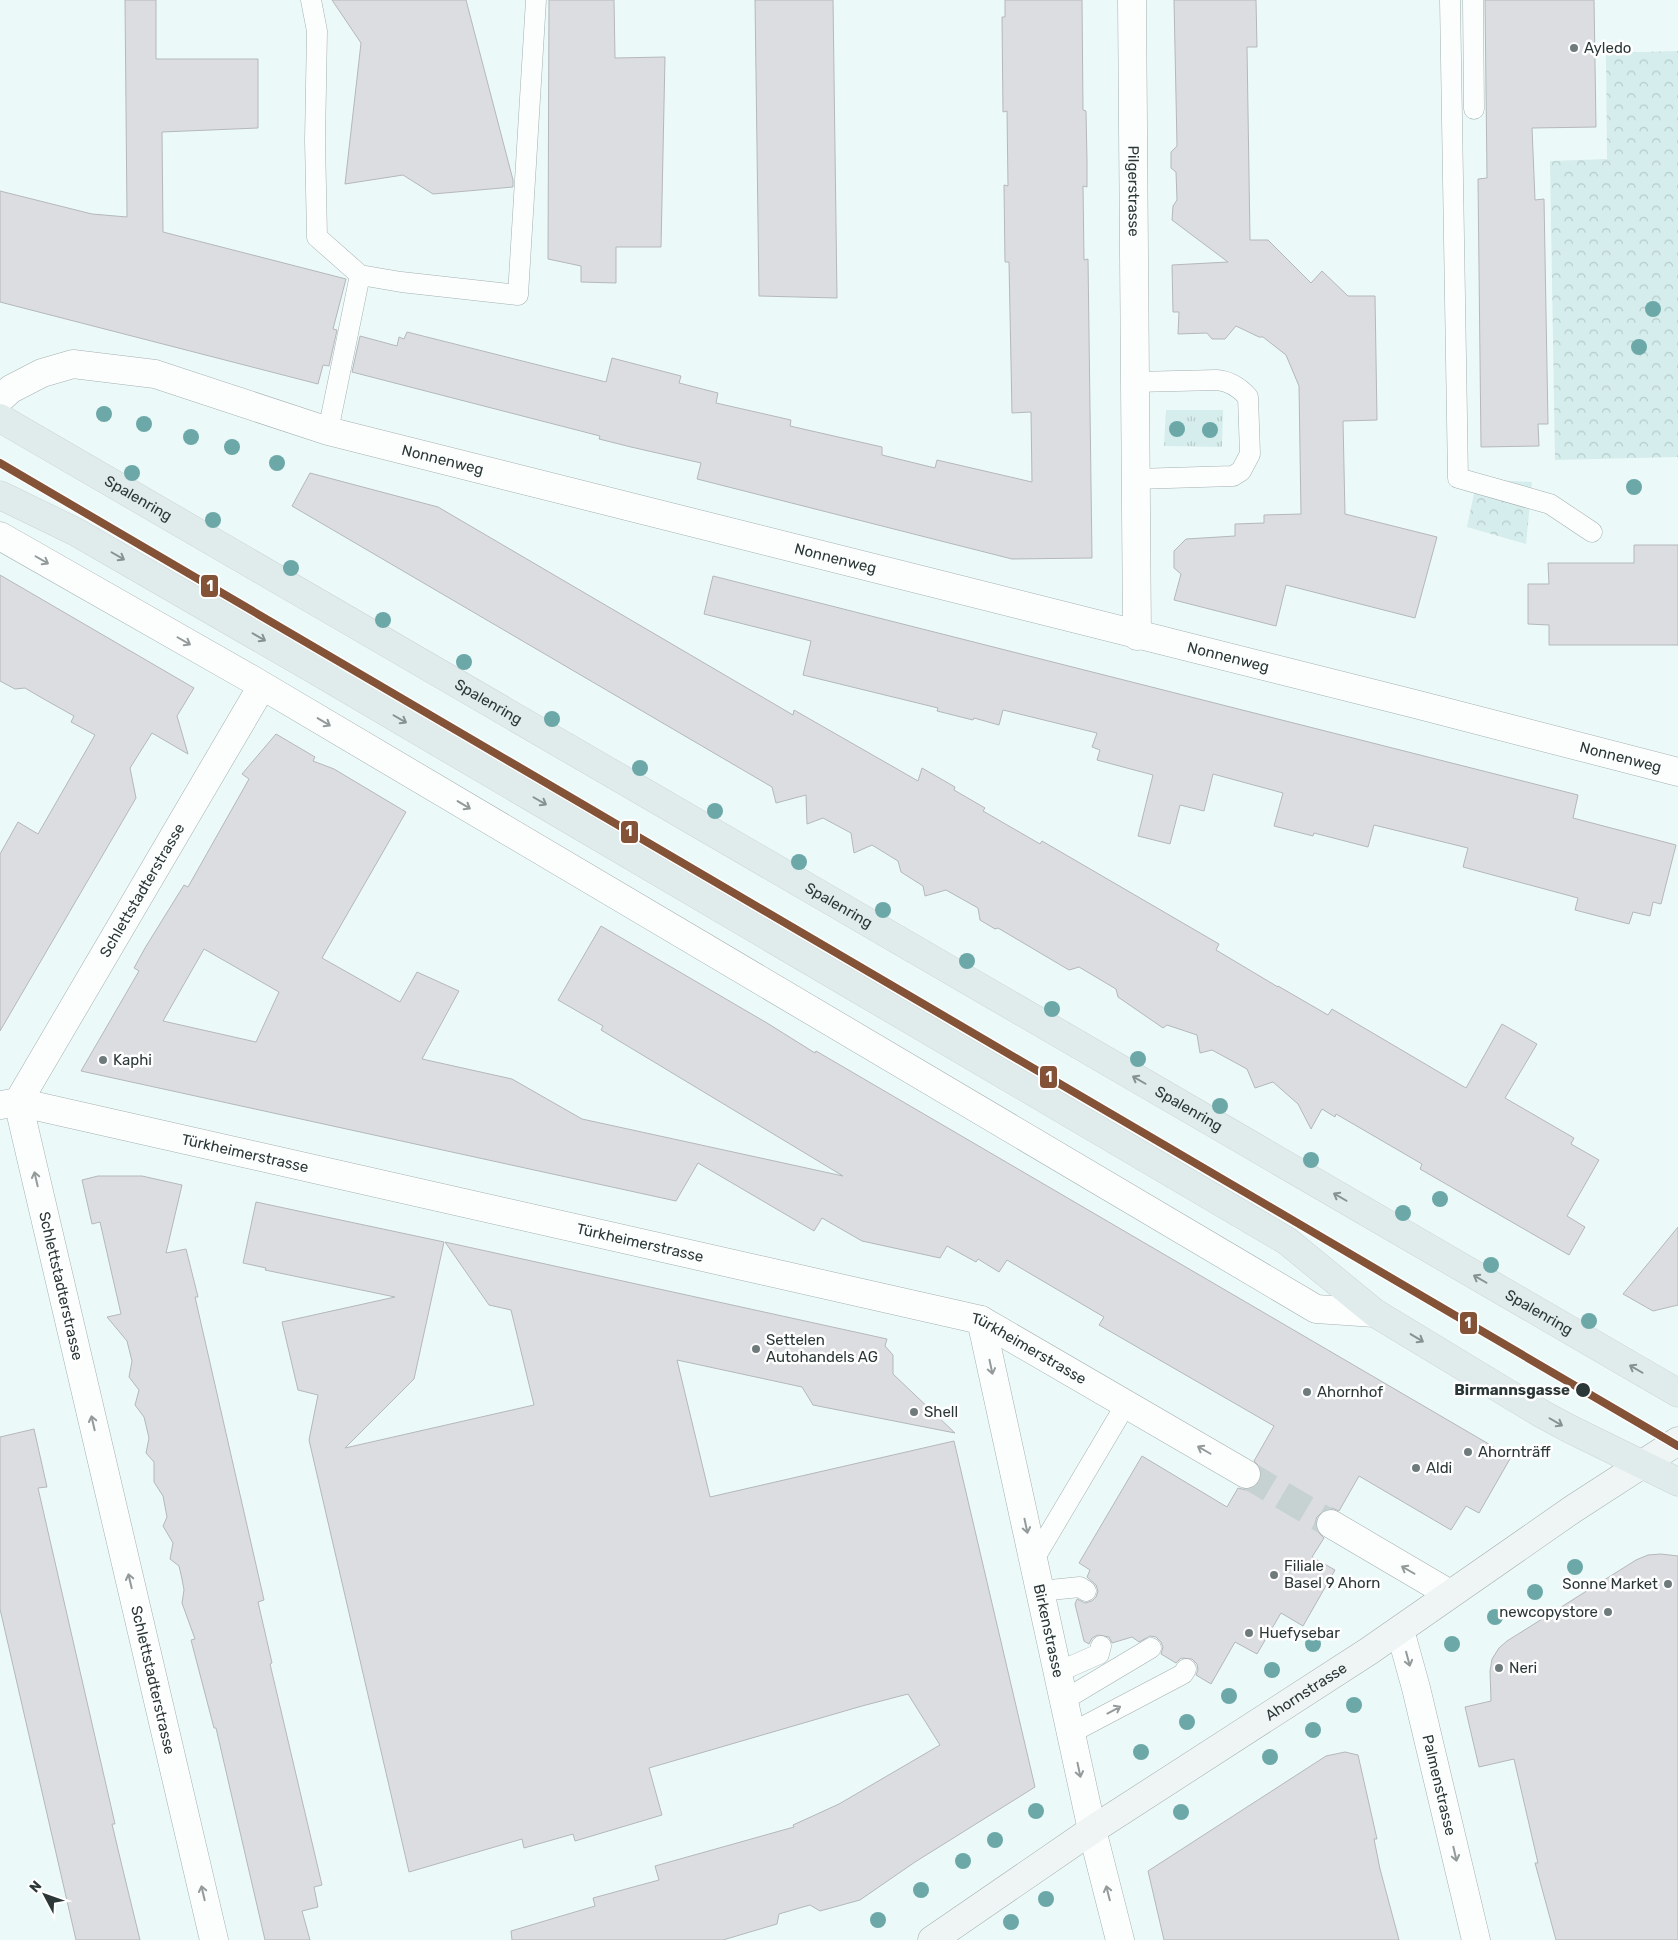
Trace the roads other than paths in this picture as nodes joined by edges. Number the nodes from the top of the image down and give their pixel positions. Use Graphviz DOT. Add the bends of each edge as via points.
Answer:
graph roads {
  1 [pos="311,0"];
  2 [pos="536,0"];
  3 [pos="1132,0"];
  4 [pos="1450,0"];
  5 [pos="1473,0"];
  6 [pos="1474,109"];
  7 [pos="360,275"];
  8 [pos="1135,382"];
  9 [pos="0,399"];
  10 [pos="0,418"];
  11 [pos="328,431"];
  12 [pos="1136,479"];
  13 [pos="0,495"];
  14 [pos="1592,532"];
  15 [pos="0,536"];
  16 [pos="1137,636"];
  17 [pos="262,686"];
  18 [pos="1678,772"];
  19 [pos="9,1104"];
  20 [pos="1375,1313"];
  21 [pos="981,1320"];
  22 [pos="1678,1393"];
  23 [pos="1126,1404"];
  24 [pos="1678,1441"];
  25 [pos="1642,1463"];
  26 [pos="1246,1474"];
  27 [pos="1678,1482"];
  28 [pos="1331,1524"];
  29 [pos="1034,1561"];
  30 [pos="1040,1591"];
  31 [pos="1086,1591"];
  32 [pos="1450,1594"];
  33 [pos="1400,1630"];
  34 [pos="1101,1646"];
  35 [pos="1151,1648"];
  36 [pos="1186,1669"];
  37 [pos="1058,1672"];
  38 [pos="1064,1700"];
  39 [pos="1071,1733"];
  40 [pos="1092,1830"];
  41 [pos="214,1940"];
  42 [pos="932,1940"];
  43 [pos="1120,1940"];
  44 [pos="1476,1940"];
  1 -- 7 [label="lane" via="317,32 317,237"];
  2 -- 7 [label="lane" via="518,296"];
  3 -- 8 [label="street, Pilgerstrasse"];
  4 -- 14 [label="lane" via="1458,478 1550,504"];
  5 -- 6 [label="lane"];
  7 -- 11 [label="lane"];
  8 -- 12 [label="street, Pilgerstrasse"];
  8 -- 12 [label="lane" via="1217,380 1235,385 1248,397 1250,454 1241,471 1233,476"];
  9 -- 11 [label="street, Nonnenweg" via="42,373 73,364 155,374"];
  22 -- 10 [label="main road, Spalenring, one-way"];
  11 -- 16 [label="street, Nonnenweg"];
  12 -- 16 [label="street, Pilgerstrasse"];
  13 -- 20 [label="main road, one-way" via="76,532 315,670 1287,1241"];
  15 -- 17 [label="street, one-way"];
  16 -- 18 [label="street, Nonnenweg"];
  17 -- 19 [label="street, Schlettstadterstrasse"];
  17 -- 20 [label="street, one-way" via="1316,1309"];
  19 -- 21 [label="street, Türkheimerstrasse"];
  41 -- 19 [label="street, Schlettstadterstrasse, one-way"];
  20 -- 25 [label="main road, one-way" via="1570,1429"];
  21 -- 23 [label="street, Türkheimerstrasse"];
  21 -- 29 [label="street, Birkenstrasse, one-way"];
  26 -- 23 [label="street, Türkheimerstrasse, one-way"];
  23 -- 29 [label="lane"];
  24 -- 25 [label="main road, Ahornstrasse"];
  25 -- 27 [label="main road"];
  25 -- 32 [label="main road, Ahornstrasse"];
  32 -- 28 [label="street, one-way"];
  29 -- 30 [label="street, Birkenstrasse"];
  30 -- 31 [label="lane" via="1080,1587"];
  30 -- 37 [label="street, Birkenstrasse"];
  32 -- 33 [label="main road, Ahornstrasse"];
  33 -- 40 [label="main road, Ahornstrasse"];
  33 -- 44 [label="street, Palmenstrasse, one-way"];
  34 -- 37 [label="lane" via="1098,1654"];
  35 -- 38 [label="lane"];
  39 -- 36 [label="lane, one-way"];
  37 -- 38 [label="street, Birkenstrasse"];
  38 -- 39 [label="street, Birkenstrasse"];
  39 -- 40 [label="street, Birkenstrasse, one-way"];
  40 -- 42 [label="main road, Ahornstrasse"];
  43 -- 40 [label="street, Birkenstrasse, one-way"];
}
